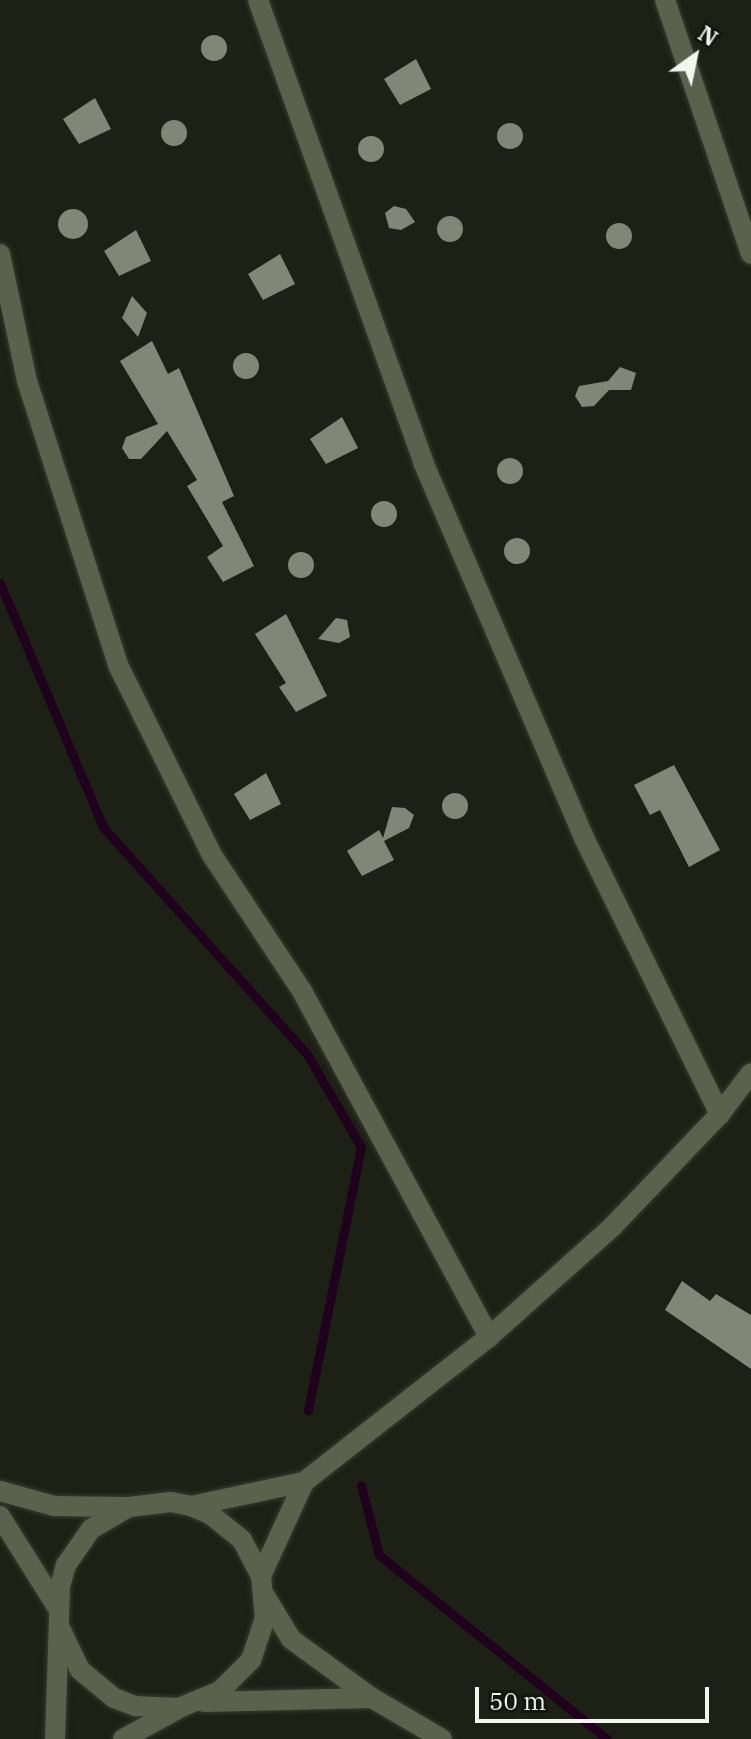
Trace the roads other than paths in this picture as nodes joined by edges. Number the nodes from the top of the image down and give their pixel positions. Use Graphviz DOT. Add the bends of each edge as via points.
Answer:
graph roads {
  1 [pos="258,0"];
  2 [pos="665,0"];
  3 [pos="0,254"];
  4 [pos="751,254"];
  5 [pos="751,1073"];
  6 [pos="720,1114"];
  7 [pos="489,1337"];
  8 [pos="304,1482"];
  9 [pos="0,1491"];
  10 [pos="191,1506"];
  11 [pos="129,1507"];
  12 [pos="0,1516"];
  13 [pos="263,1586"];
  14 [pos="58,1608"];
  15 [pos="61,1630"];
  16 [pos="372,1698"];
  17 [pos="201,1702"];
  18 [pos="179,1708"];
  19 [pos="55,1739"];
  20 [pos="123,1739"];
  21 [pos="442,1739"];
  1 -- 6 [label="street" via="423,462 584,838"];
  2 -- 4 [label="street"];
  3 -- 7 [label="street" via="27,381 118,665 212,855 302,991"];
  5 -- 6 [label="street"];
  6 -- 7 [label="street" via="613,1226"];
  7 -- 8 [label="street"];
  8 -- 10 [label="street"];
  8 -- 13 [label="street"];
  9 -- 11 [label="street" via="54,1506"];
  10 -- 11 [label="street" via="171,1502"];
  10 -- 13 [label="street" via="228,1526"];
  11 -- 14 [label="street" via="109,1516 77,1546 66,1565"];
  12 -- 14 [label="street"];
  13 -- 16 [label="street" via="291,1639"];
  13 -- 17 [label="street" via="260,1640 251,1660 229,1684"];
  14 -- 15 [label="street"];
  15 -- 18 [label="street" via="80,1670 114,1698 135,1706"];
  15 -- 19 [label="street"];
  16 -- 17 [label="street"];
  16 -- 21 [label="street"];
  17 -- 18 [label="street"];
  18 -- 20 [label="street"];
}
